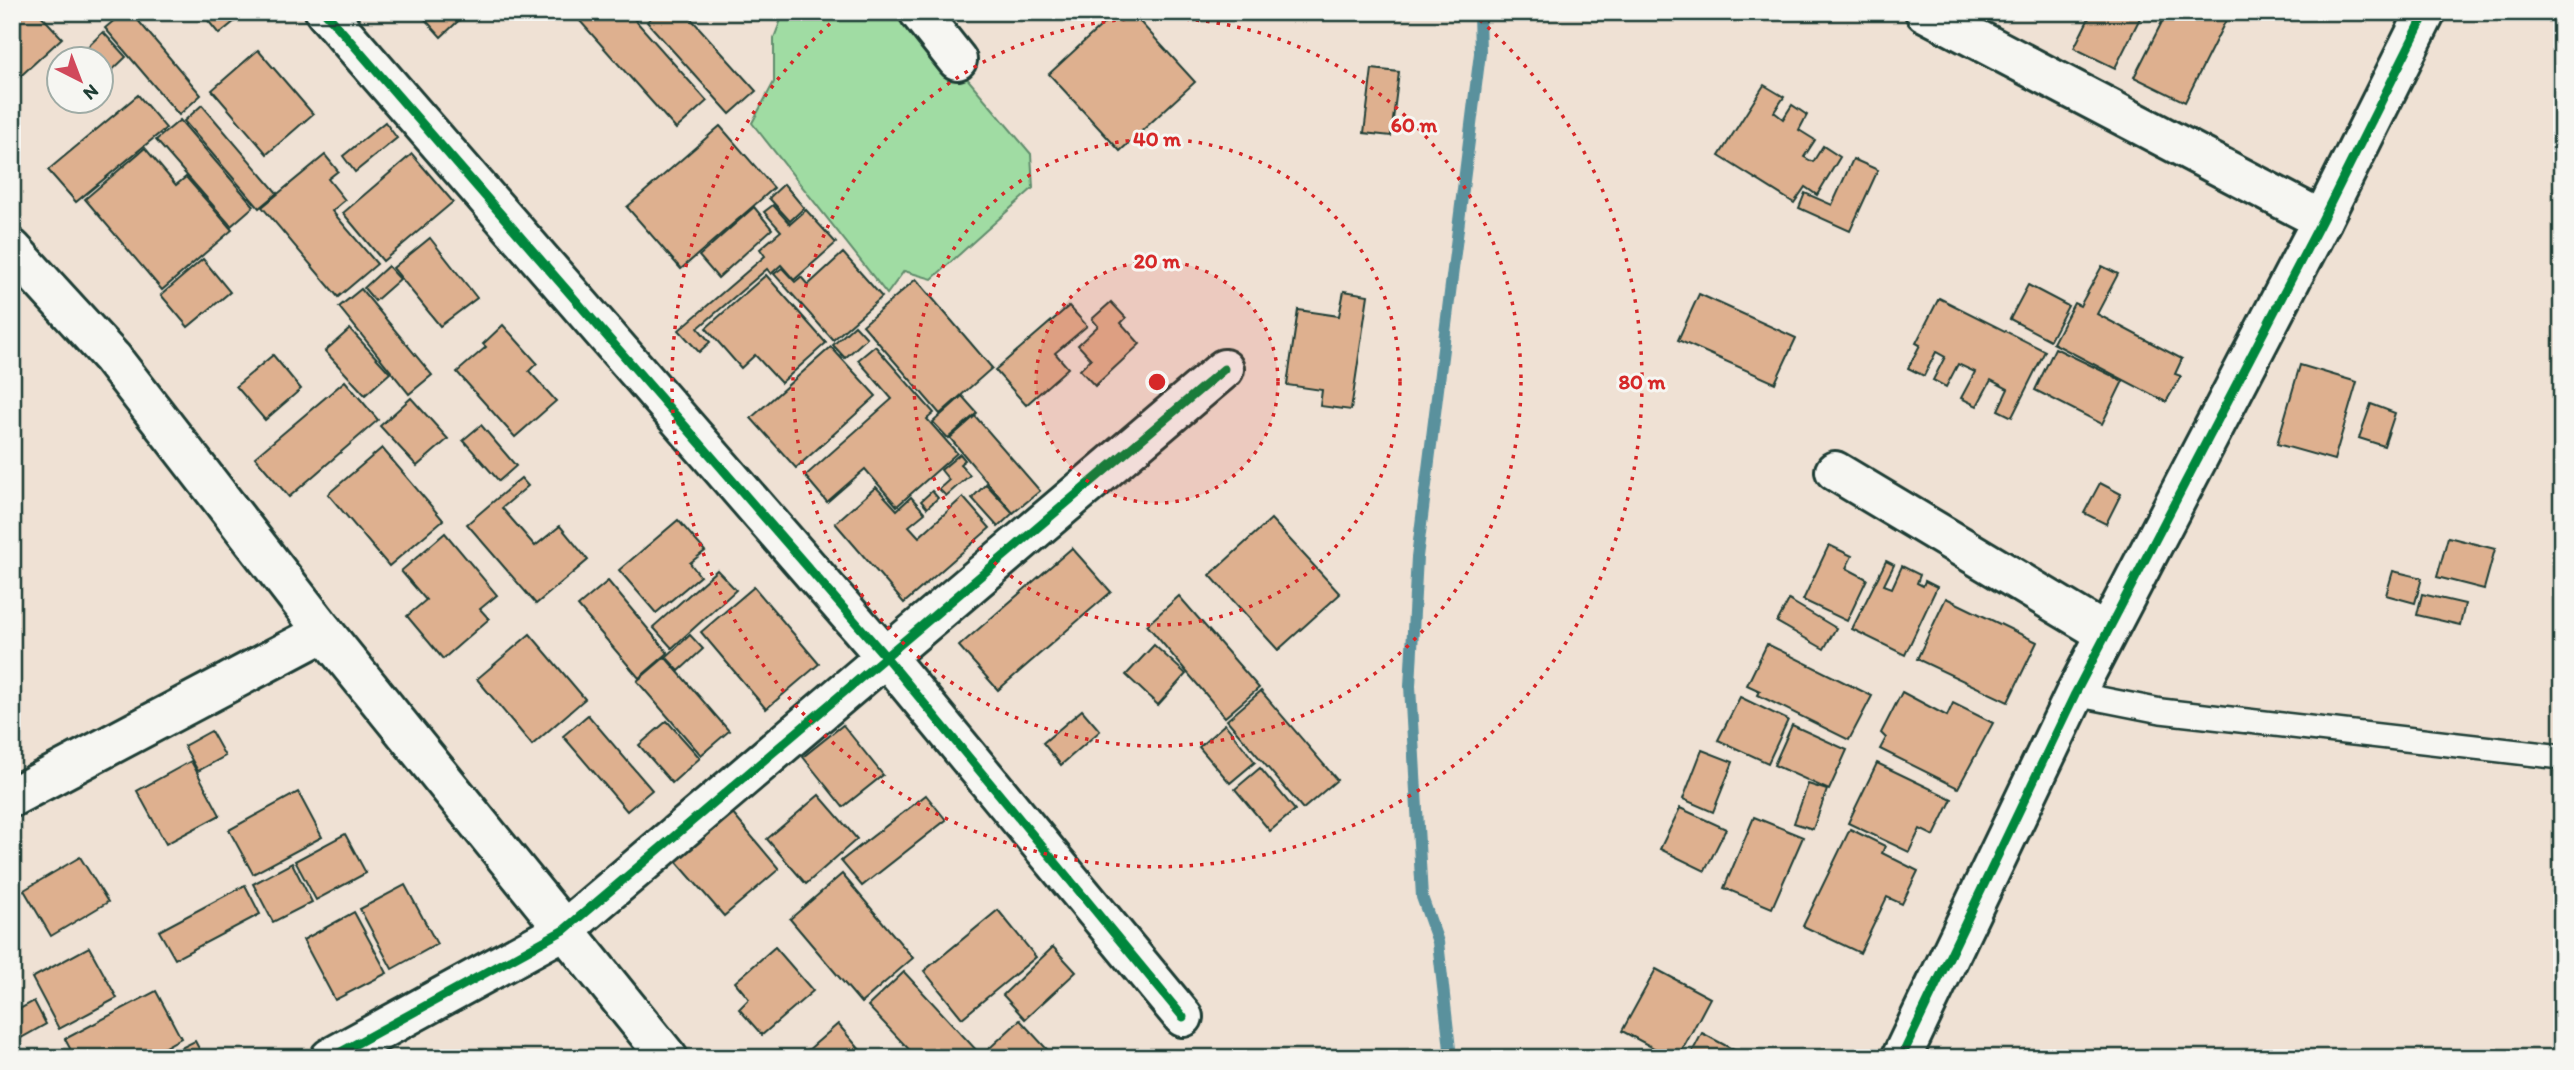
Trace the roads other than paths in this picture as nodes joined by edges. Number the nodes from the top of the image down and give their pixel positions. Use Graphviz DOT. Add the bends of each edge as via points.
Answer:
graph roads {
  1 [pos="325,12"];
  2 [pos="919,12"];
  3 [pos="1925,12"];
  4 [pos="2426,12"];
  5 [pos="957,60"];
  6 [pos="2322,220"];
  7 [pos="12,249"];
  8 [pos="1224,369"];
  9 [pos="1835,471"];
  10 [pos="324,632"];
  11 [pos="2105,633"];
  12 [pos="885,656"];
  13 [pos="2075,694"];
  14 [pos="2562,757"];
  15 [pos="12,797"];
  16 [pos="564,930"];
  17 [pos="1183,1017"];
  18 [pos="330,1058"];
  19 [pos="667,1058"];
  20 [pos="1902,1058"];
  1 -- 12 [label="street"];
  2 -- 5 [label="street"];
  3 -- 6 [label="street"];
  4 -- 6 [label="street"];
  6 -- 11 [label="street"];
  7 -- 10 [label="street" via="112,358"];
  8 -- 12 [label="street"];
  9 -- 11 [label="street"];
  10 -- 15 [label="street"];
  10 -- 16 [label="street"];
  11 -- 13 [label="street"];
  12 -- 16 [label="street"];
  12 -- 17 [label="street"];
  13 -- 14 [label="lane" via="2161,711"];
  13 -- 20 [label="street"];
  16 -- 18 [label="street"];
  16 -- 19 [label="street"];
}
